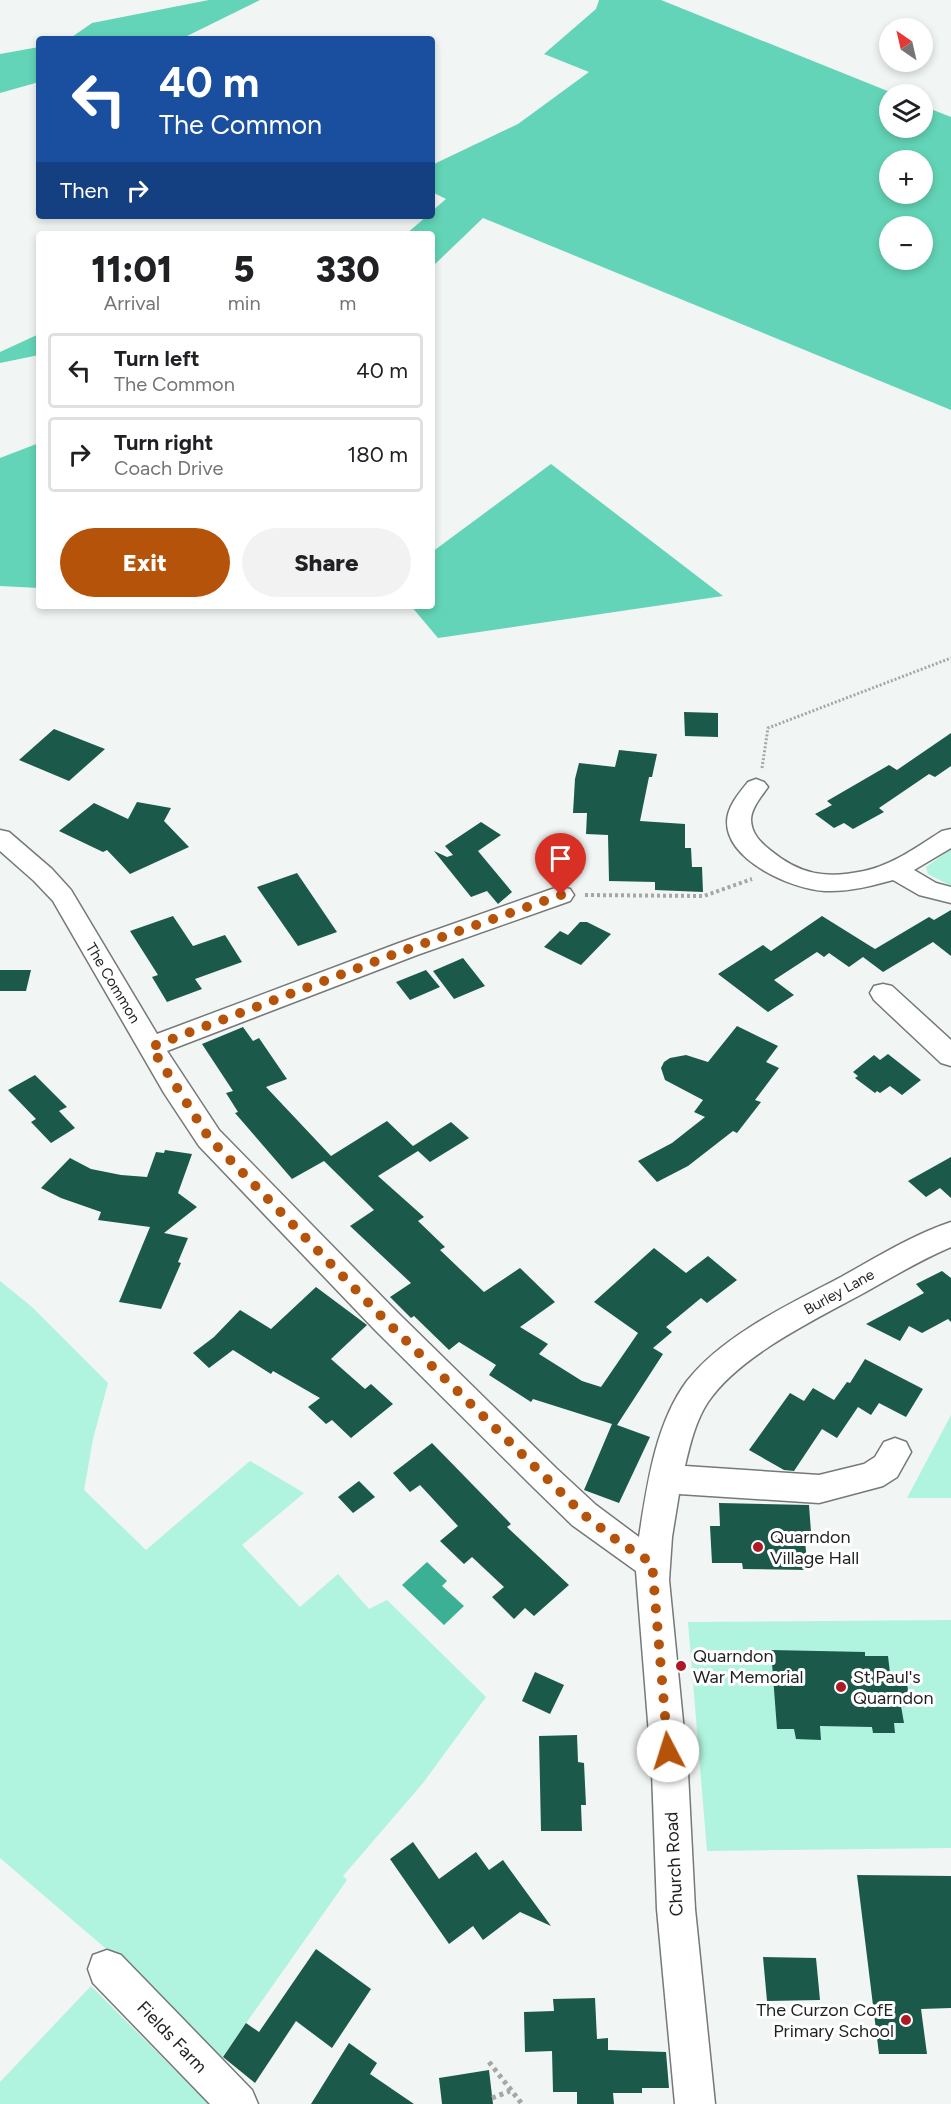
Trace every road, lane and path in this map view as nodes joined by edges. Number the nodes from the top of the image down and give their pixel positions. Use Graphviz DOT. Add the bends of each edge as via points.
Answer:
graph roads {
  1 [pos="951,658"];
  2 [pos="758,782"];
  3 [pos="951,837"];
  4 [pos="0,838"];
  5 [pos="778,870"];
  6 [pos="895,870"];
  7 [pos="561,895"];
  8 [pos="951,895"];
  9 [pos="883,993"];
  10 [pos="151,1047"];
  11 [pos="951,1056"];
  12 [pos="951,1234"];
  13 [pos="732,1358"];
  14 [pos="895,1452"];
  15 [pos="666,1479"];
  16 [pos="652,1563"];
  17 [pos="107,1969"];
  18 [pos="489,2062"];
  19 [pos="510,2091"];
  20 [pos="492,2098"];
  21 [pos="238,2104"];
  22 [pos="522,2104"];
  23 [pos="695,2104"];
  1 -- 2 [label="path" via="768,728"];
  2 -- 5 [label="street" via="739,811 738,823 746,842"];
  3 -- 6 [label="street"];
  4 -- 10 [label="street, The Common" via="62,896"];
  5 -- 6 [label="street" via="830,883 873,878"];
  5 -- 7 [label="path" via="704,896"];
  6 -- 8 [label="street" via="928,889"];
  7 -- 10 [label="street"];
  9 -- 11 [label="street"];
  10 -- 16 [label="street, The Common" via="209,1138 386,1321 584,1515"];
  12 -- 13 [label="street, Burley Lane" via="804,1312"];
  13 -- 15 [label="street, Church Road" via="696,1393 682,1423"];
  14 -- 15 [label="street" via="886,1467 872,1476 819,1489"];
  15 -- 16 [label="street, Church Road"];
  16 -- 23 [label="street, Church Road" via="670,1772 676,1909"];
  17 -- 21 [label="street, Fields Farm"];
  18 -- 19 [label="path"];
  19 -- 20 [label="path"];
  19 -- 22 [label="path"];
}
